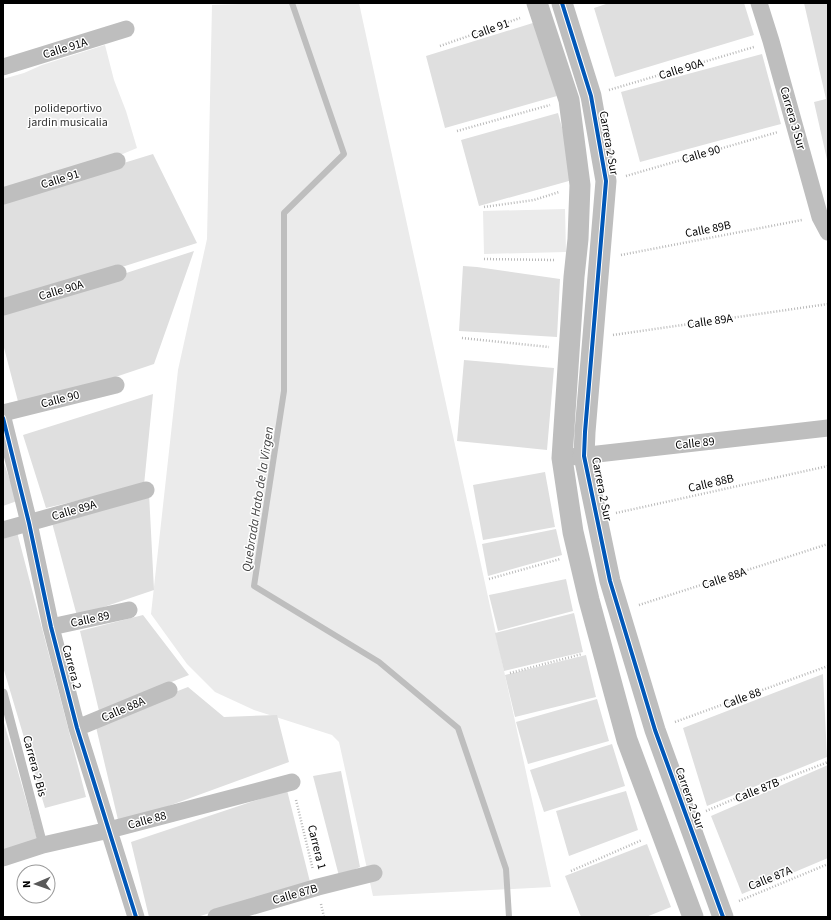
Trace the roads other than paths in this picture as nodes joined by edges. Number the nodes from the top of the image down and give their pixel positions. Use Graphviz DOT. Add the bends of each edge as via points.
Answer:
graph roads {
  1 [pos="562,3"];
  2 [pos="759,3"];
  3 [pos="538,7"];
  4 [pos="126,29"];
  5 [pos="573,38"];
  6 [pos="551,45"];
  7 [pos="3,67"];
  8 [pos="117,162"];
  9 [pos="3,196"];
  10 [pos="828,232"];
  11 [pos="118,273"];
  12 [pos="3,307"];
  13 [pos="116,385"];
  14 [pos="3,414"];
  15 [pos="3,418"];
  16 [pos="828,428"];
  17 [pos="584,456"];
  18 [pos="562,458"];
  19 [pos="146,490"];
  20 [pos="29,523"];
  21 [pos="3,530"];
  22 [pos="129,610"];
  23 [pos="51,627"];
  24 [pos="169,690"];
  25 [pos="643,690"];
  26 [pos="3,693"];
  27 [pos="616,699"];
  28 [pos="77,728"];
  29 [pos="292,782"];
  30 [pos="109,830"];
  31 [pos="44,845"];
  32 [pos="3,858"];
  33 [pos="374,873"];
  34 [pos="721,913"];
  35 [pos="136,917"];
  36 [pos="216,917"];
  37 [pos="693,917"];
  1 -- 5 [label="street, Carrera 2 Sur"];
  2 -- 10 [label="street, Carrera 3 Sur" via="820,217"];
  3 -- 6 [label="street"];
  4 -- 7 [label="street, Calle 91A"];
  5 -- 6 [label="street"];
  5 -- 17 [label="street, Carrera 2 Sur" via="591,96 606,181"];
  6 -- 18 [label="street" via="569,100 580,185"];
  8 -- 9 [label="street, Calle 91"];
  11 -- 12 [label="street, Calle 90A"];
  13 -- 14 [label="street, Calle 90"];
  15 -- 20 [label="street, Carrera 2"];
  16 -- 17 [label="street, Calle 89"];
  17 -- 18 [label="street, Calle 89"];
  17 -- 25 [label="street, Carrera 2 Sur" via="610,582"];
  18 -- 27 [label="street" via="573,532"];
  19 -- 20 [label="street, Calle 89A"];
  20 -- 21 [label="street, Calle 89A"];
  20 -- 23 [label="street, Carrera 2"];
  22 -- 23 [label="street, Calle 89"];
  23 -- 28 [label="street, Carrera 2"];
  24 -- 28 [label="street, Calle 88A"];
  25 -- 27 [label="street"];
  25 -- 34 [label="street, Carrera 2 Sur"];
  26 -- 31 [label="lane, Carrera 2 Bis"];
  27 -- 37 [label="street" via="627,740"];
  28 -- 30 [label="street, Carrera 2"];
  29 -- 30 [label="street, Calle 88"];
  30 -- 31 [label="street, Calle 88"];
  30 -- 35 [label="street, Carrera 2"];
  31 -- 32 [label="street, Calle 88"];
  33 -- 36 [label="street, Calle 87B"];
}
